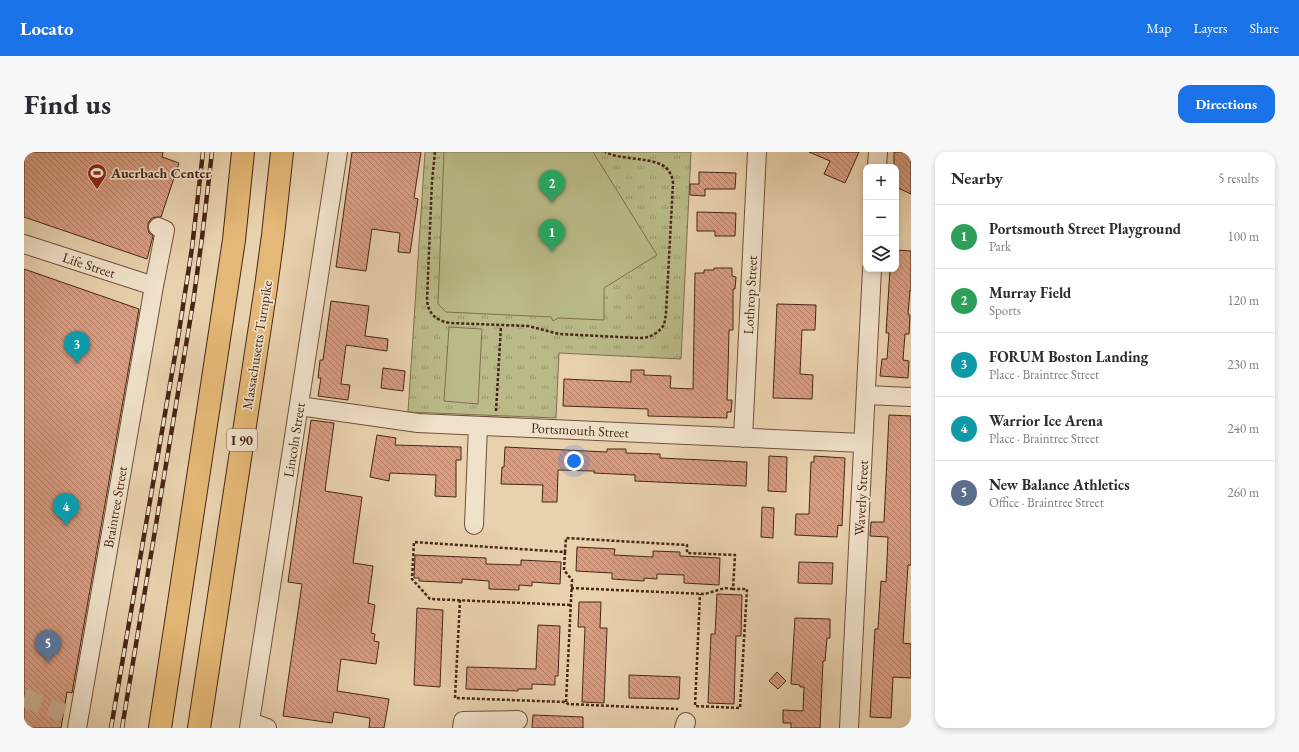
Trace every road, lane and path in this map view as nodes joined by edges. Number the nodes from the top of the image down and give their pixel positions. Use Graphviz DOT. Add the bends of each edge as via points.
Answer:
graph roads {
  1 [pos="243,152"];
  2 [pos="282,152"];
  3 [pos="338,152"];
  4 [pos="435,152"];
  5 [pos="605,152"];
  6 [pos="757,152"];
  7 [pos="878,152"];
  8 [pos="646,156"];
  9 [pos="665,162"];
  10 [pos="877,164"];
  11 [pos="158,227"];
  12 [pos="24,244"];
  13 [pos="872,272"];
  14 [pos="154,286"];
  15 [pos="501,326"];
  16 [pos="866,395"];
  17 [pos="911,397"];
  18 [pos="299,406"];
  19 [pos="495,418"];
  20 [pos="478,426"];
  21 [pos="743,438"];
  22 [pos="863,443"];
  23 [pos="474,525"];
  24 [pos="565,552"];
  25 [pos="571,588"];
  26 [pos="734,589"];
  27 [pos="700,594"];
  28 [pos="460,600"];
  29 [pos="570,604"];
  30 [pos="566,702"];
  31 [pos="73,720"];
  32 [pos="518,720"];
  33 [pos="684,720"];
  34 [pos="249,725"];
  35 [pos="160,728"];
  36 [pos="198,728"];
  37 [pos="267,728"];
  38 [pos="462,728"];
  39 [pos="849,728"];
  1 -- 35 [label="highway" via="234,240"];
  2 -- 36 [label="highway, Massachusetts Turnpike / I 90" via="267,279"];
  3 -- 18 [label="street, Lincoln Street"];
  4 -- 15 [label="path" via="429,309 436,318 444,322"];
  5 -- 8 [label="path"];
  6 -- 21 [label="street, Lothrop Street"];
  7 -- 10 [label="street"];
  9 -- 15 [label="path" via="671,171 672,191 666,314 664,325 658,332 654,336 644,338 618,338 559,334 532,327"];
  11 -- 14 [label="street, Braintree Street" via="165,230"];
  12 -- 14 [label="street, Life Street"];
  13 -- 16 [label="street, Waverly Street"];
  14 -- 31 [label="street, Braintree Street"];
  15 -- 19 [label="path"];
  16 -- 17 [label="street"];
  16 -- 22 [label="street, Waverly Street"];
  18 -- 20 [label="street, Portsmouth Street" via="404,422"];
  18 -- 34 [label="street, Lincoln Street"];
  20 -- 21 [label="street, Portsmouth Street"];
  20 -- 23 [label="street"];
  21 -- 22 [label="street, Portsmouth Street"];
  22 -- 39 [label="street, Waverly Street"];
  24 -- 25 [label="path" via="564,570 572,580"];
  24 -- 26 [label="path" via="566,538 687,545 687,553 735,555"];
  24 -- 28 [label="path" via="414,542 412,579 430,599"];
  25 -- 27 [label="path"];
  25 -- 29 [label="path"];
  26 -- 27 [label="path" via="726,588"];
  26 -- 27 [label="path" via="747,589 740,708 695,706"];
  28 -- 29 [label="path"];
  28 -- 30 [label="path" via="455,698"];
  29 -- 30 [label="path"];
  30 -- 33 [label="path"];
  32 -- 38 [label="street" via="462,721"];
  34 -- 37 [label="street"];
}
